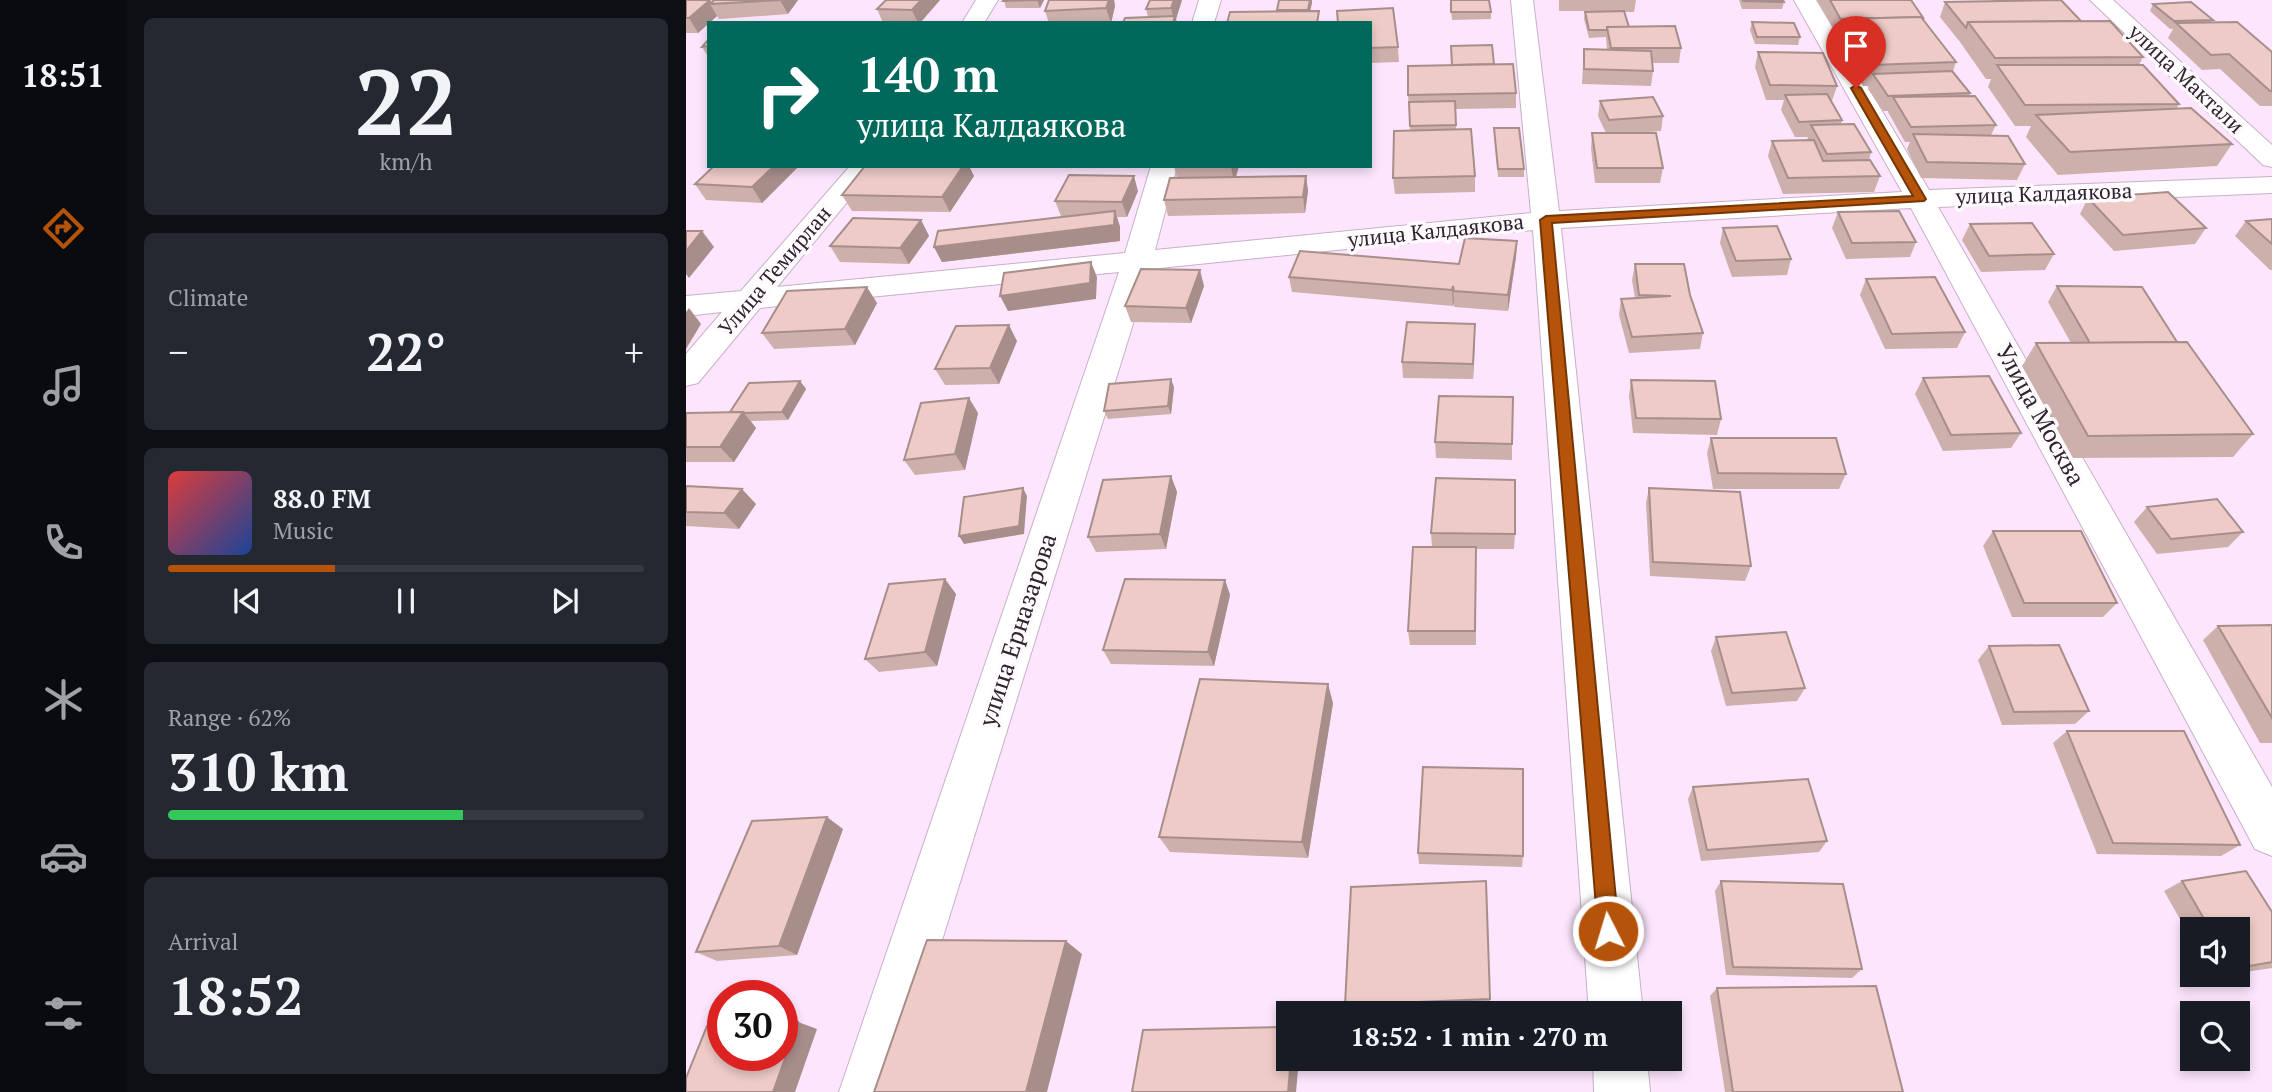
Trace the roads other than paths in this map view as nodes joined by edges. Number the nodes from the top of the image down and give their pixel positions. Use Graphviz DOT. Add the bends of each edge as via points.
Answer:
graph roads {
  1 [pos="987,0"];
  2 [pos="1210,0"];
  3 [pos="1522,0"];
  4 [pos="1805,0"];
  5 [pos="2101,0"];
  6 [pos="974,21"];
  7 [pos="1204,21"];
  8 [pos="2272,159"];
  9 [pos="862,168"];
  10 [pos="1163,168"];
  11 [pos="2272,185"];
  12 [pos="1920,199"];
  13 [pos="1546,220"];
  14 [pos="1137,262"];
  15 [pos="748,302"];
  16 [pos="686,306"];
  17 [pos="686,375"];
  18 [pos="2272,833"];
  19 [pos="1615,1001"];
  20 [pos="1620,1071"];
  21 [pos="867,1092"];
  22 [pos="1622,1092"];
  1 -- 6 [label="street"];
  2 -- 7 [label="street"];
  3 -- 13 [label="street"];
  4 -- 12 [label="street, Улица Москва"];
  5 -- 8 [label="street, улица Мактали"];
  9 -- 15 [label="street, Улица Темирлан"];
  10 -- 14 [label="street, улица Ерназарова"];
  11 -- 12 [label="street, улица Калдаякова"];
  12 -- 13 [label="street, улица Калдаякова"];
  12 -- 18 [label="street, Улица Москва"];
  13 -- 14 [label="street, улица Калдаякова"];
  13 -- 19 [label="street"];
  14 -- 15 [label="street, улица Калдаякова"];
  14 -- 21 [label="street, улица Ерназарова"];
  15 -- 16 [label="street, улица Калдаякова"];
  15 -- 17 [label="street, Улица Темирлан"];
  20 -- 22 [label="street"];
}
